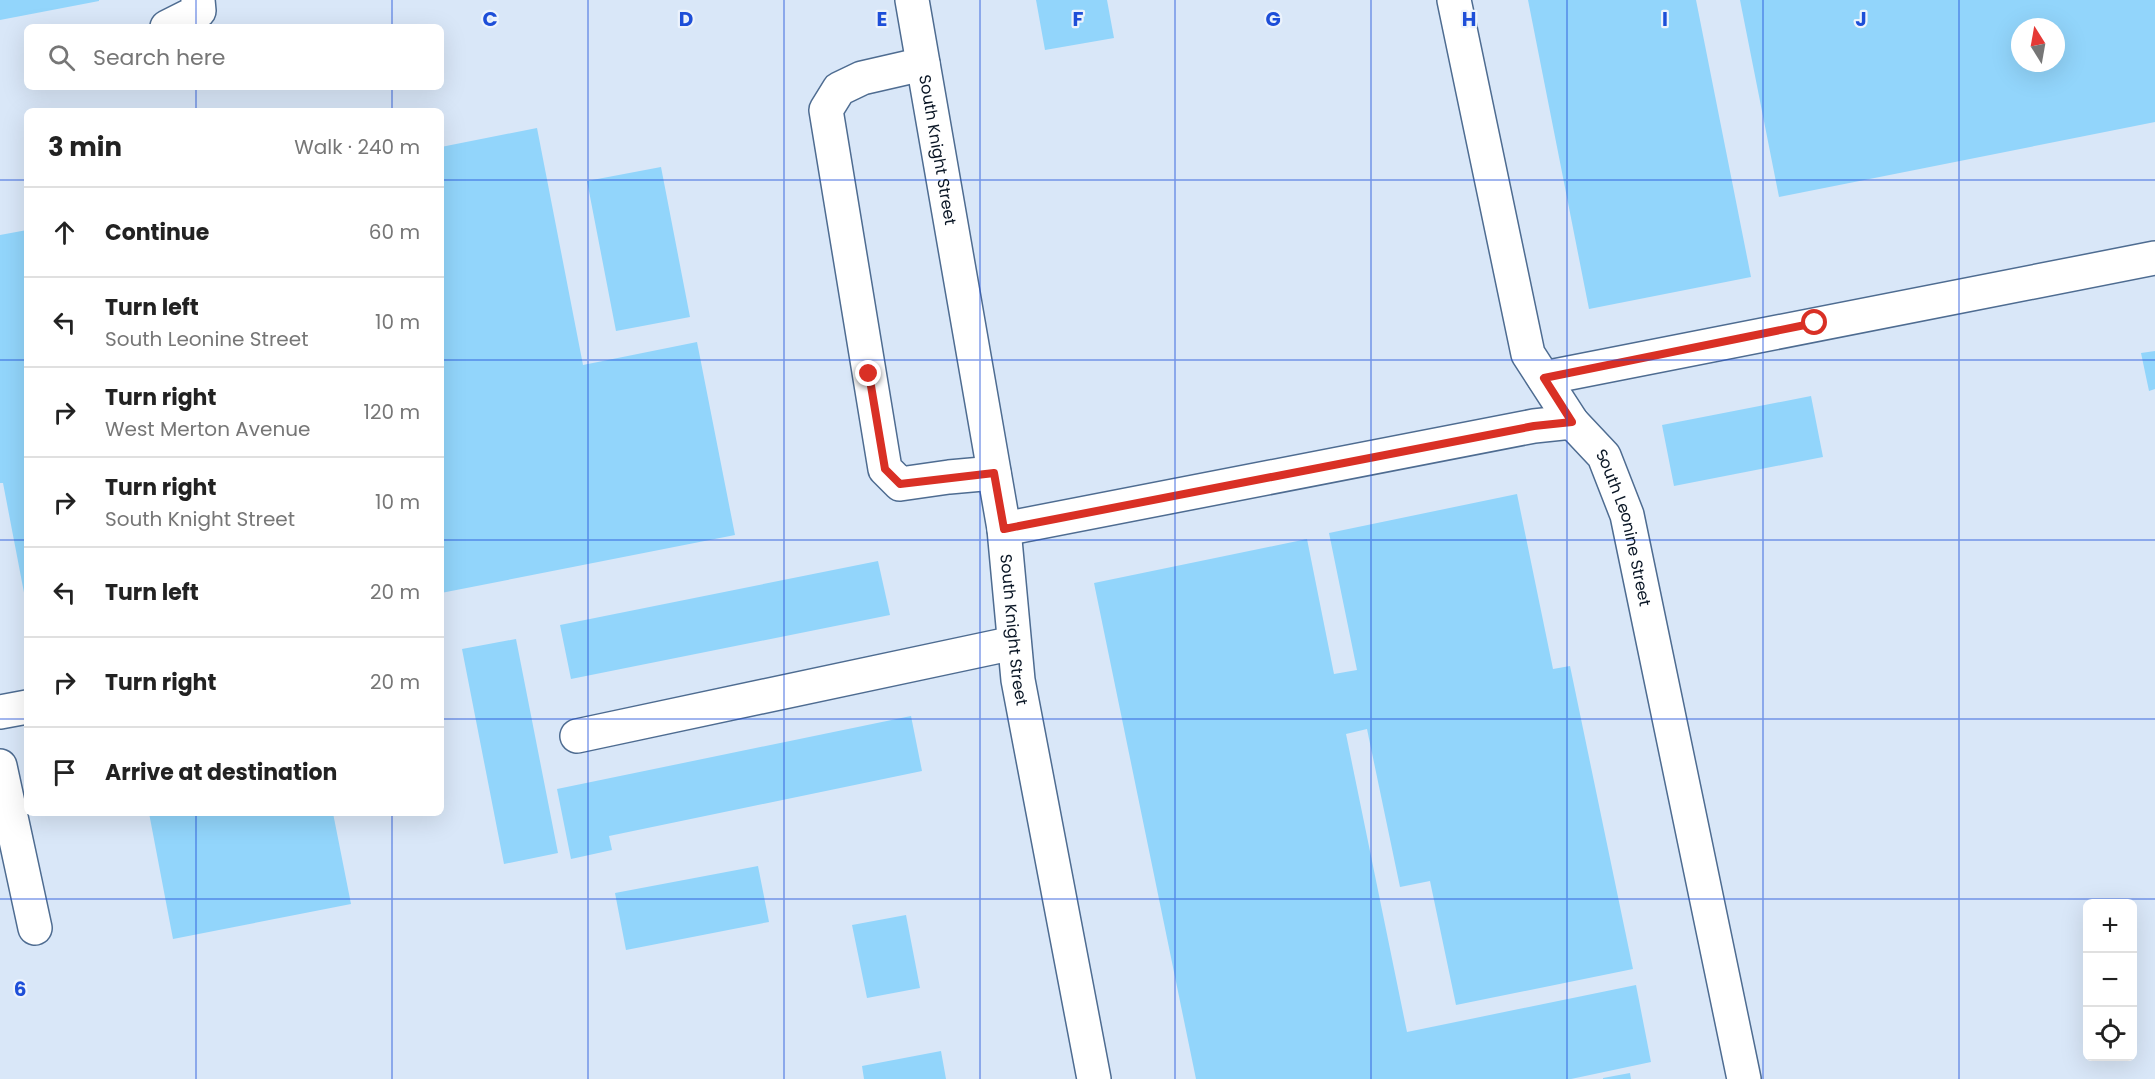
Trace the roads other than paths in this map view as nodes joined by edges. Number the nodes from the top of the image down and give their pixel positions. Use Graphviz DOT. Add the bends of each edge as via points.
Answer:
graph roads {
  1 [pos="198,0"];
  2 [pos="912,0"];
  3 [pos="1454,0"];
  4 [pos="173,24"];
  5 [pos="923,64"];
  6 [pos="2155,258"];
  7 [pos="1544,378"];
  8 [pos="1572,422"];
  9 [pos="994,473"];
  10 [pos="1004,529"];
  11 [pos="1014,643"];
  12 [pos="24,708"];
  13 [pos="0,712"];
  14 [pos="578,736"];
  15 [pos="0,766"];
  16 [pos="35,928"];
  17 [pos="1094,1079"];
  18 [pos="1744,1079"];
  1 -- 4 [label="street" via="199,11"];
  2 -- 5 [label="street, South Knight Street"];
  3 -- 7 [label="street, South Leonine Street" via="1528,354"];
  5 -- 9 [label="street, South Knight Street"];
  5 -- 9 [label="street" via="862,78 838,89 826,110 885,469 900,484"];
  6 -- 7 [label="street"];
  7 -- 8 [label="street, South Leonine Street"];
  8 -- 10 [label="street" via="1508,431"];
  8 -- 18 [label="street, South Leonine Street" via="1604,456 1627,515"];
  9 -- 10 [label="street, South Knight Street"];
  10 -- 11 [label="street, South Knight Street"];
  11 -- 14 [label="street"];
  11 -- 17 [label="street, South Knight Street" via="1017,680"];
  12 -- 13 [label="street"];
  15 -- 16 [label="street"];
}
